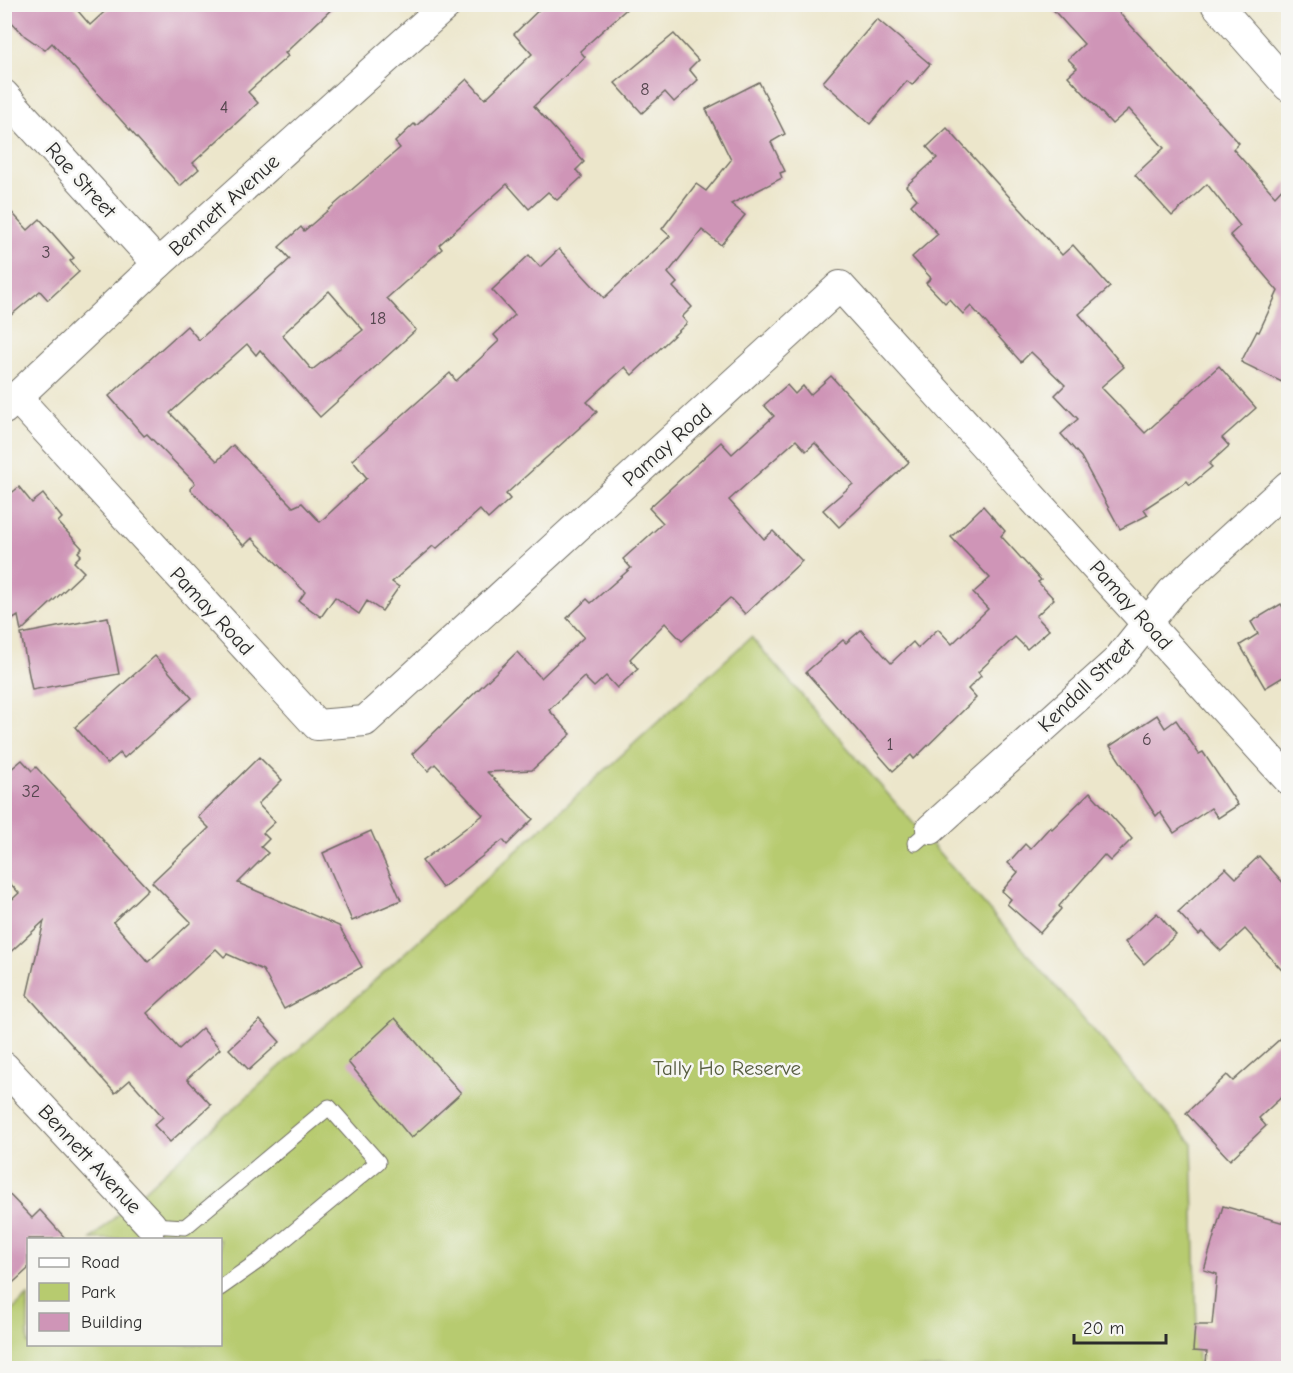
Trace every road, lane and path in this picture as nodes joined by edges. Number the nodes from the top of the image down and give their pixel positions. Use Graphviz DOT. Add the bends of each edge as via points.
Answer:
graph roads {
  1 [pos="447,4"];
  2 [pos="1216,4"];
  3 [pos="1288,86"];
  4 [pos="4,95"];
  5 [pos="158,264"];
  6 [pos="11,403"];
  7 [pos="1288,486"];
  8 [pos="1148,623"];
  9 [pos="1288,779"];
  10 [pos="923,836"];
  11 [pos="4,1066"];
  12 [pos="154,1232"];
  13 [pos="222,1287"];
  1 -- 5 [label="street, Bennett Avenue"];
  2 -- 3 [label="street"];
  4 -- 5 [label="street, Rae Street"];
  5 -- 6 [label="street, Bennett Avenue"];
  6 -- 8 [label="street, Pamay Road" via="317,725 364,721 840,286"];
  7 -- 8 [label="street, Kendall Street" via="1172,592"];
  8 -- 9 [label="street, Pamay Road"];
  8 -- 10 [label="street, Kendall Street" via="1116,662"];
  11 -- 12 [label="street, Bennett Avenue"];
  12 -- 13 [label="lane" via="185,1227 329,1107 378,1162"];
}
